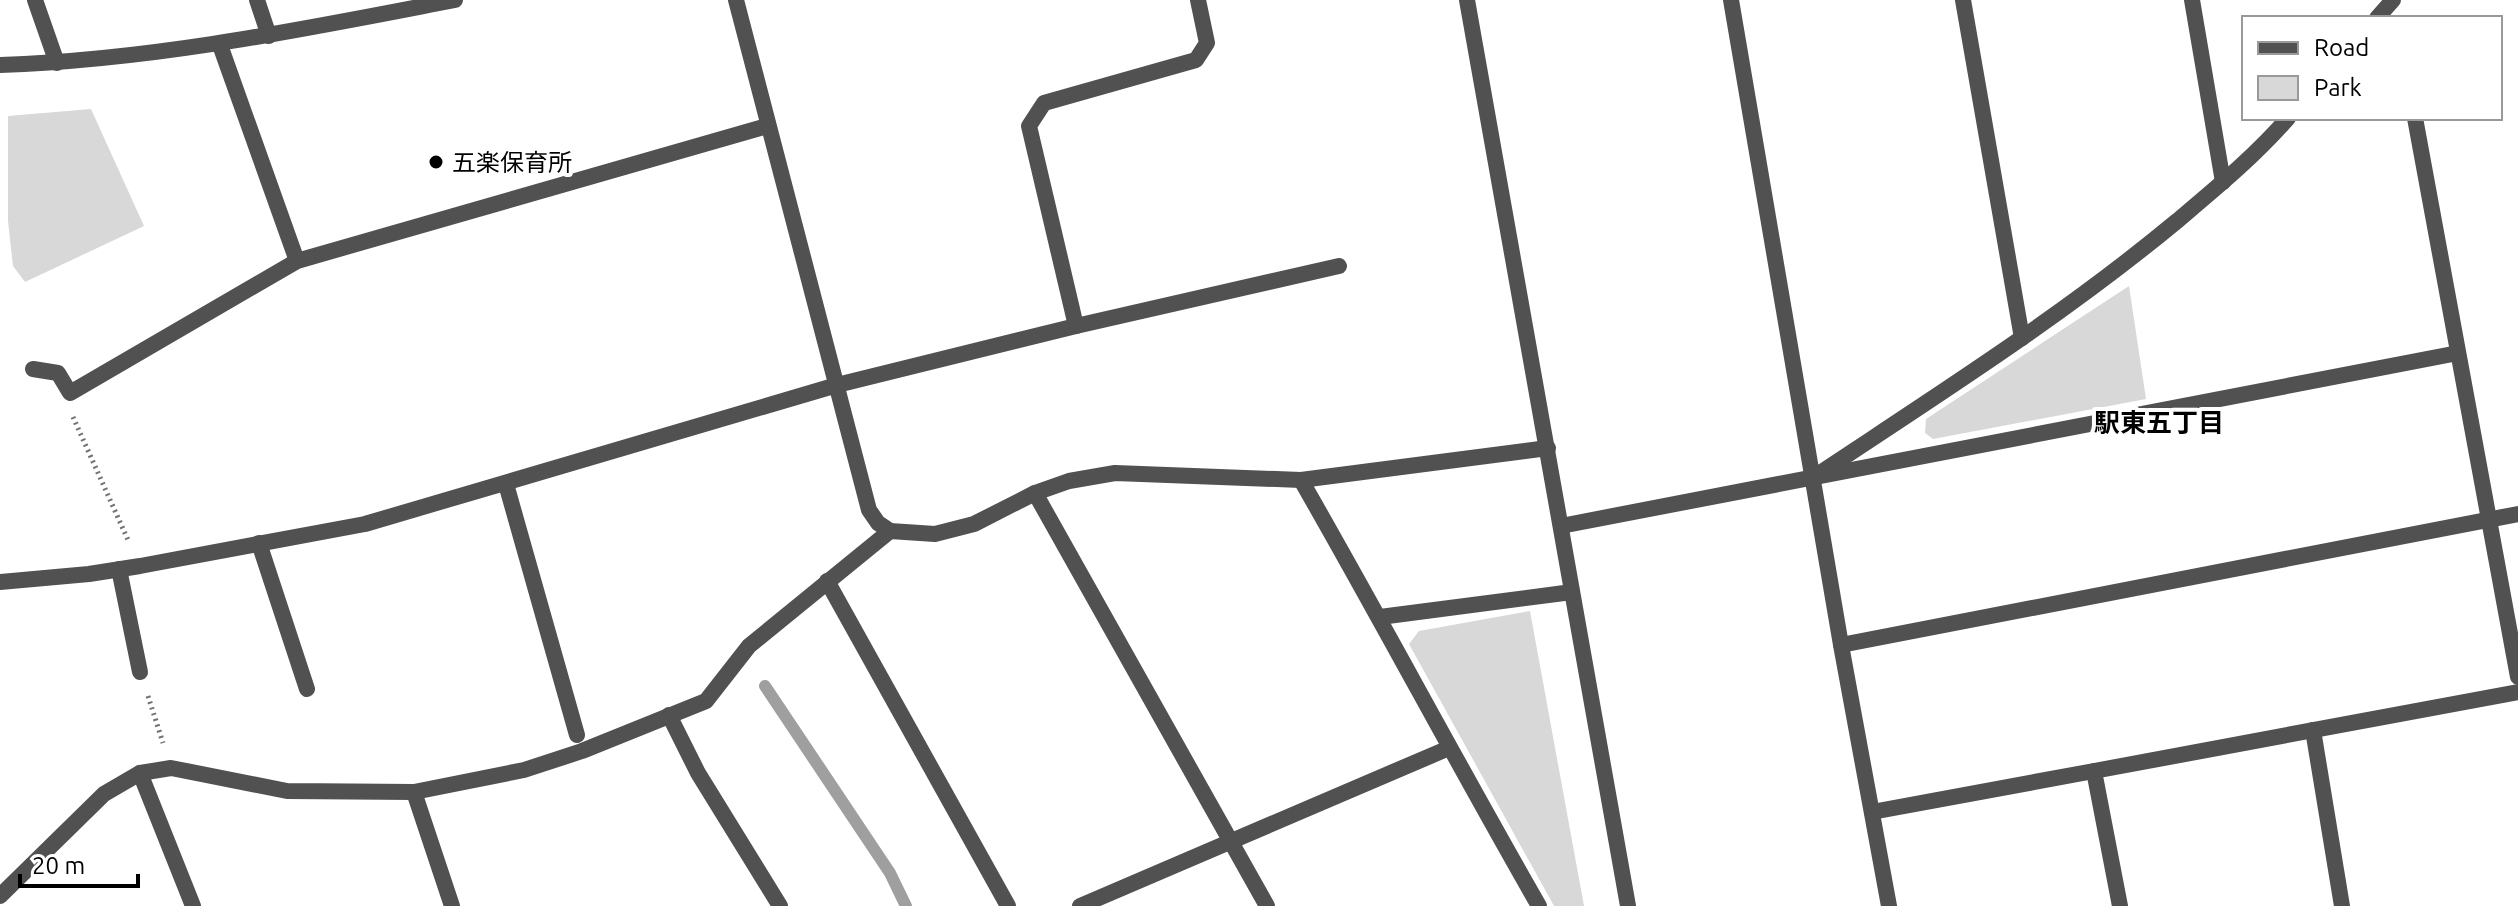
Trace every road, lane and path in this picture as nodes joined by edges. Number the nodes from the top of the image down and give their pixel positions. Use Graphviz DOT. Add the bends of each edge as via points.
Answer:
graph roads {
  1 [pos="35,0"];
  2 [pos="257,0"];
  3 [pos="455,0"];
  4 [pos="736,0"];
  5 [pos="1198,0"];
  6 [pos="1467,0"];
  7 [pos="1731,0"];
  8 [pos="1963,0"];
  9 [pos="2192,0"];
  10 [pos="2393,0"];
  11 [pos="2379,16"];
  12 [pos="269,36"];
  13 [pos="220,45"];
  14 [pos="57,63"];
  15 [pos="0,65"];
  16 [pos="2286,120"];
  17 [pos="2415,120"];
  18 [pos="767,126"];
  19 [pos="2223,182"];
  20 [pos="297,261"];
  21 [pos="1339,266"];
  22 [pos="1076,326"];
  23 [pos="2022,338"];
  24 [pos="2458,353"];
  25 [pos="33,369"];
  26 [pos="837,385"];
  27 [pos="70,393"];
  28 [pos="1548,448"];
  29 [pos="1812,478"];
  30 [pos="1301,480"];
  31 [pos="506,484"];
  32 [pos="1035,493"];
  33 [pos="2518,514"];
  34 [pos="2490,520"];
  35 [pos="1561,526"];
  36 [pos="890,531"];
  37 [pos="259,543"];
  38 [pos="140,566"];
  39 [pos="119,569"];
  40 [pos="827,581"];
  41 [pos="0,582"];
  42 [pos="1572,592"];
  43 [pos="1380,617"];
  44 [pos="1841,645"];
  45 [pos="140,672"];
  46 [pos="2518,677"];
  47 [pos="307,689"];
  48 [pos="2518,692"];
  49 [pos="669,715"];
  50 [pos="2313,730"];
  51 [pos="577,735"];
  52 [pos="1449,748"];
  53 [pos="171,768"];
  54 [pos="2094,771"];
  55 [pos="140,773"];
  56 [pos="414,792"];
  57 [pos="1872,812"];
  58 [pos="1231,842"];
  59 [pos="0,896"];
  60 [pos="193,906"];
  61 [pos="452,906"];
  62 [pos="780,906"];
  63 [pos="1008,906"];
  64 [pos="1080,906"];
  65 [pos="1267,906"];
  66 [pos="1539,906"];
  67 [pos="1628,906"];
  68 [pos="1889,906"];
  69 [pos="2120,906"];
  70 [pos="2342,906"];
  1 -- 14 [label="street"];
  2 -- 12 [label="street"];
  3 -- 12 [label="street"];
  4 -- 18 [label="street"];
  5 -- 22 [label="street" via="1207,43 1196,60 1044,103 1029,126"];
  6 -- 28 [label="street"];
  7 -- 29 [label="street"];
  8 -- 23 [label="street"];
  9 -- 19 [label="street"];
  10 -- 11 [label="street"];
  12 -- 13 [label="street"];
  13 -- 14 [label="street"];
  13 -- 20 [label="street"];
  14 -- 15 [label="street"];
  16 -- 19 [label="street"];
  17 -- 24 [label="street"];
  18 -- 20 [label="street"];
  18 -- 26 [label="street"];
  19 -- 23 [label="street" via="2123,265"];
  20 -- 27 [label="street"];
  21 -- 22 [label="street"];
  22 -- 26 [label="street"];
  23 -- 29 [label="street"];
  24 -- 29 [label="street"];
  24 -- 34 [label="street"];
  25 -- 27 [label="street" via="58,373"];
  26 -- 31 [label="street"];
  26 -- 36 [label="street" via="869,510"];
  27 -- 38 [label="path" via="69,407"];
  28 -- 30 [label="street"];
  28 -- 35 [label="street"];
  29 -- 35 [label="street"];
  29 -- 44 [label="street"];
  30 -- 32 [label="street" via="1115,473"];
  30 -- 43 [label="street"];
  31 -- 37 [label="street" via="365,524"];
  31 -- 51 [label="street"];
  32 -- 36 [label="street" via="974,524 935,534"];
  32 -- 58 [label="street"];
  33 -- 34 [label="street"];
  34 -- 44 [label="street"];
  34 -- 46 [label="street"];
  35 -- 42 [label="street"];
  36 -- 40 [label="street"];
  37 -- 38 [label="street"];
  37 -- 47 [label="street"];
  38 -- 39 [label="street"];
  39 -- 41 [label="street"];
  39 -- 45 [label="street"];
  40 -- 49 [label="street" via="749,646 706,701"];
  40 -- 63 [label="street"];
  42 -- 43 [label="street"];
  42 -- 67 [label="street"];
  43 -- 52 [label="street"];
  44 -- 57 [label="street"];
  45 -- 53 [label="path"];
  48 -- 50 [label="street"];
  49 -- 56 [label="street" via="524,770"];
  49 -- 62 [label="street" via="698,773"];
  50 -- 54 [label="street"];
  50 -- 70 [label="street"];
  52 -- 58 [label="street"];
  52 -- 66 [label="street"];
  53 -- 55 [label="street"];
  53 -- 56 [label="street" via="287,791"];
  54 -- 57 [label="street"];
  54 -- 69 [label="street"];
  55 -- 59 [label="street" via="104,794"];
  55 -- 60 [label="street"];
  56 -- 61 [label="street"];
  57 -- 68 [label="street"];
  58 -- 64 [label="street"];
  58 -- 65 [label="street"];
}
